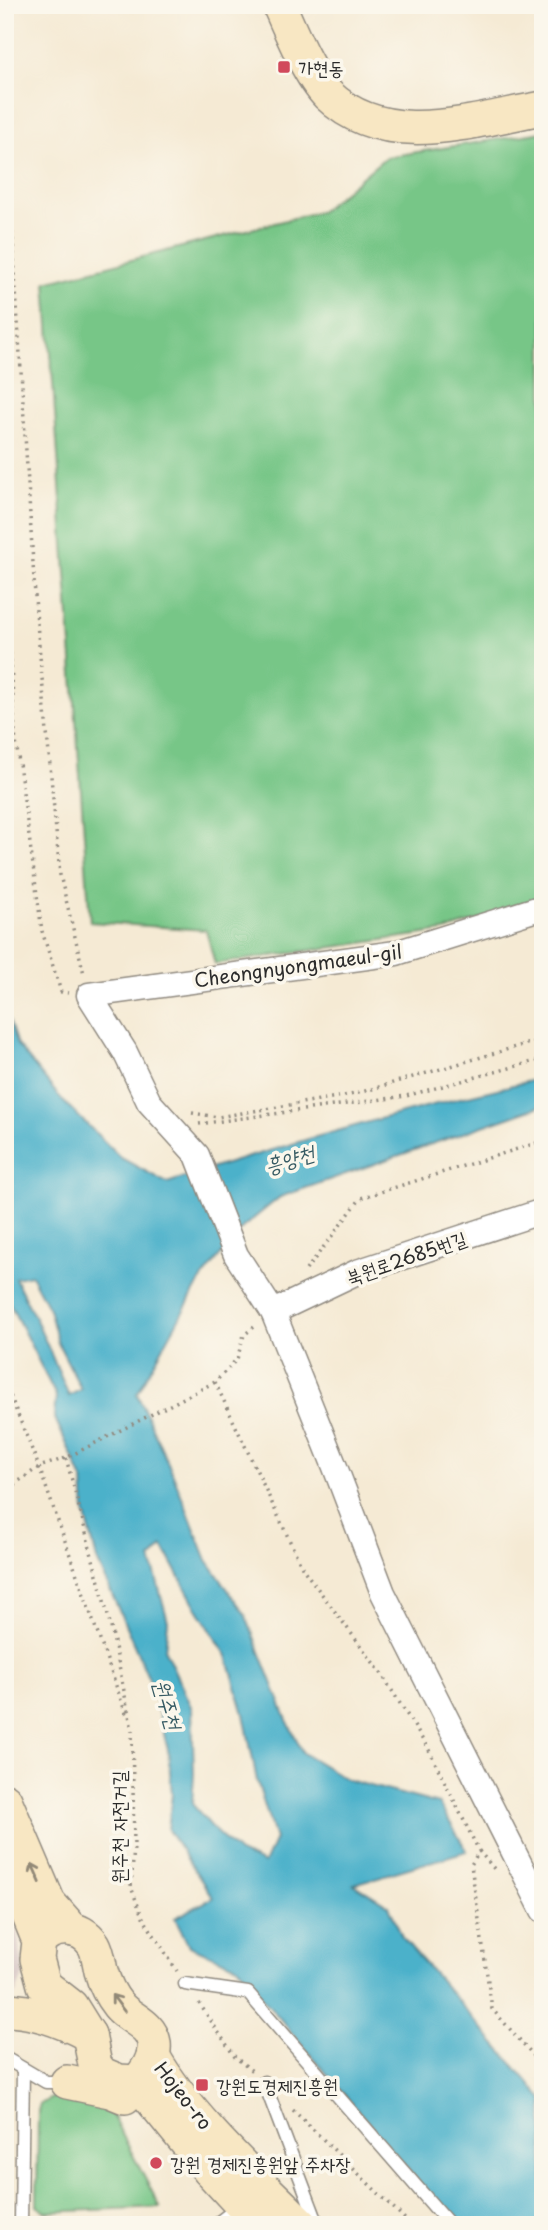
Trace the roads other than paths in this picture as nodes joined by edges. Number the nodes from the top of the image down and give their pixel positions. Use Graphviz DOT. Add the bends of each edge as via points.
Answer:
graph roads {
  1 [pos="279,5"];
  2 [pos="543,108"];
  3 [pos="543,907"];
  4 [pos="543,1211"];
  5 [pos="273,1312"];
  6 [pos="5,1800"];
  7 [pos="5,1857"];
  8 [pos="543,1910"];
  9 [pos="73,1930"];
  10 [pos="38,1941"];
  11 [pos="185,1984"];
  12 [pos="44,1985"];
  13 [pos="10,2010"];
  14 [pos="5,2058"];
  15 [pos="116,2063"];
  16 [pos="23,2069"];
  17 [pos="67,2082"];
  18 [pos="264,2082"];
  19 [pos="163,2112"];
  20 [pos="251,2215"];
  21 [pos="21,2225"];
  22 [pos="215,2225"];
  23 [pos="302,2225"];
  24 [pos="317,2225"];
  25 [pos="450,2225"];
  1 -- 2 [label="street" via="297,47 326,94 358,118 422,129"];
  3 -- 5 [label="street, Cheongnyongmaeul-gil" via="396,953 89,995 149,1102 197,1155 236,1255"];
  4 -- 5 [label="street, 북원로2685번길" via="357,1272"];
  5 -- 8 [label="street" via="383,1594"];
  9 -- 6 [label="street, Hojeo-ro, one-way" via="49,1903"];
  7 -- 10 [label="street"];
  9 -- 10 [label="street" via="62,1927"];
  15 -- 9 [label="street, Hojeo-ro, one-way" via="154,2043 146,2027 118,2006 106,1985 95,1946"];
  10 -- 12 [label="street"];
  11 -- 25 [label="lane" via="248,1993"];
  12 -- 13 [label="street" via="29,2004"];
  12 -- 15 [label="street, Hojeo-ro" via="71,2006"];
  13 -- 15 [label="street" via="69,2024"];
  14 -- 16 [label="lane"];
  15 -- 17 [label="street"];
  15 -- 19 [label="street, Hojeo-ro"];
  15 -- 23 [label="street, Hojeo-ro" via="166,2078"];
  16 -- 17 [label="lane" via="46,2082"];
  16 -- 21 [label="lane"];
  17 -- 19 [label="street" via="110,2091"];
  18 -- 24 [label="lane"];
  19 -- 20 [label="street, Hojeo-ro"];
  20 -- 22 [label="lane"];
}
